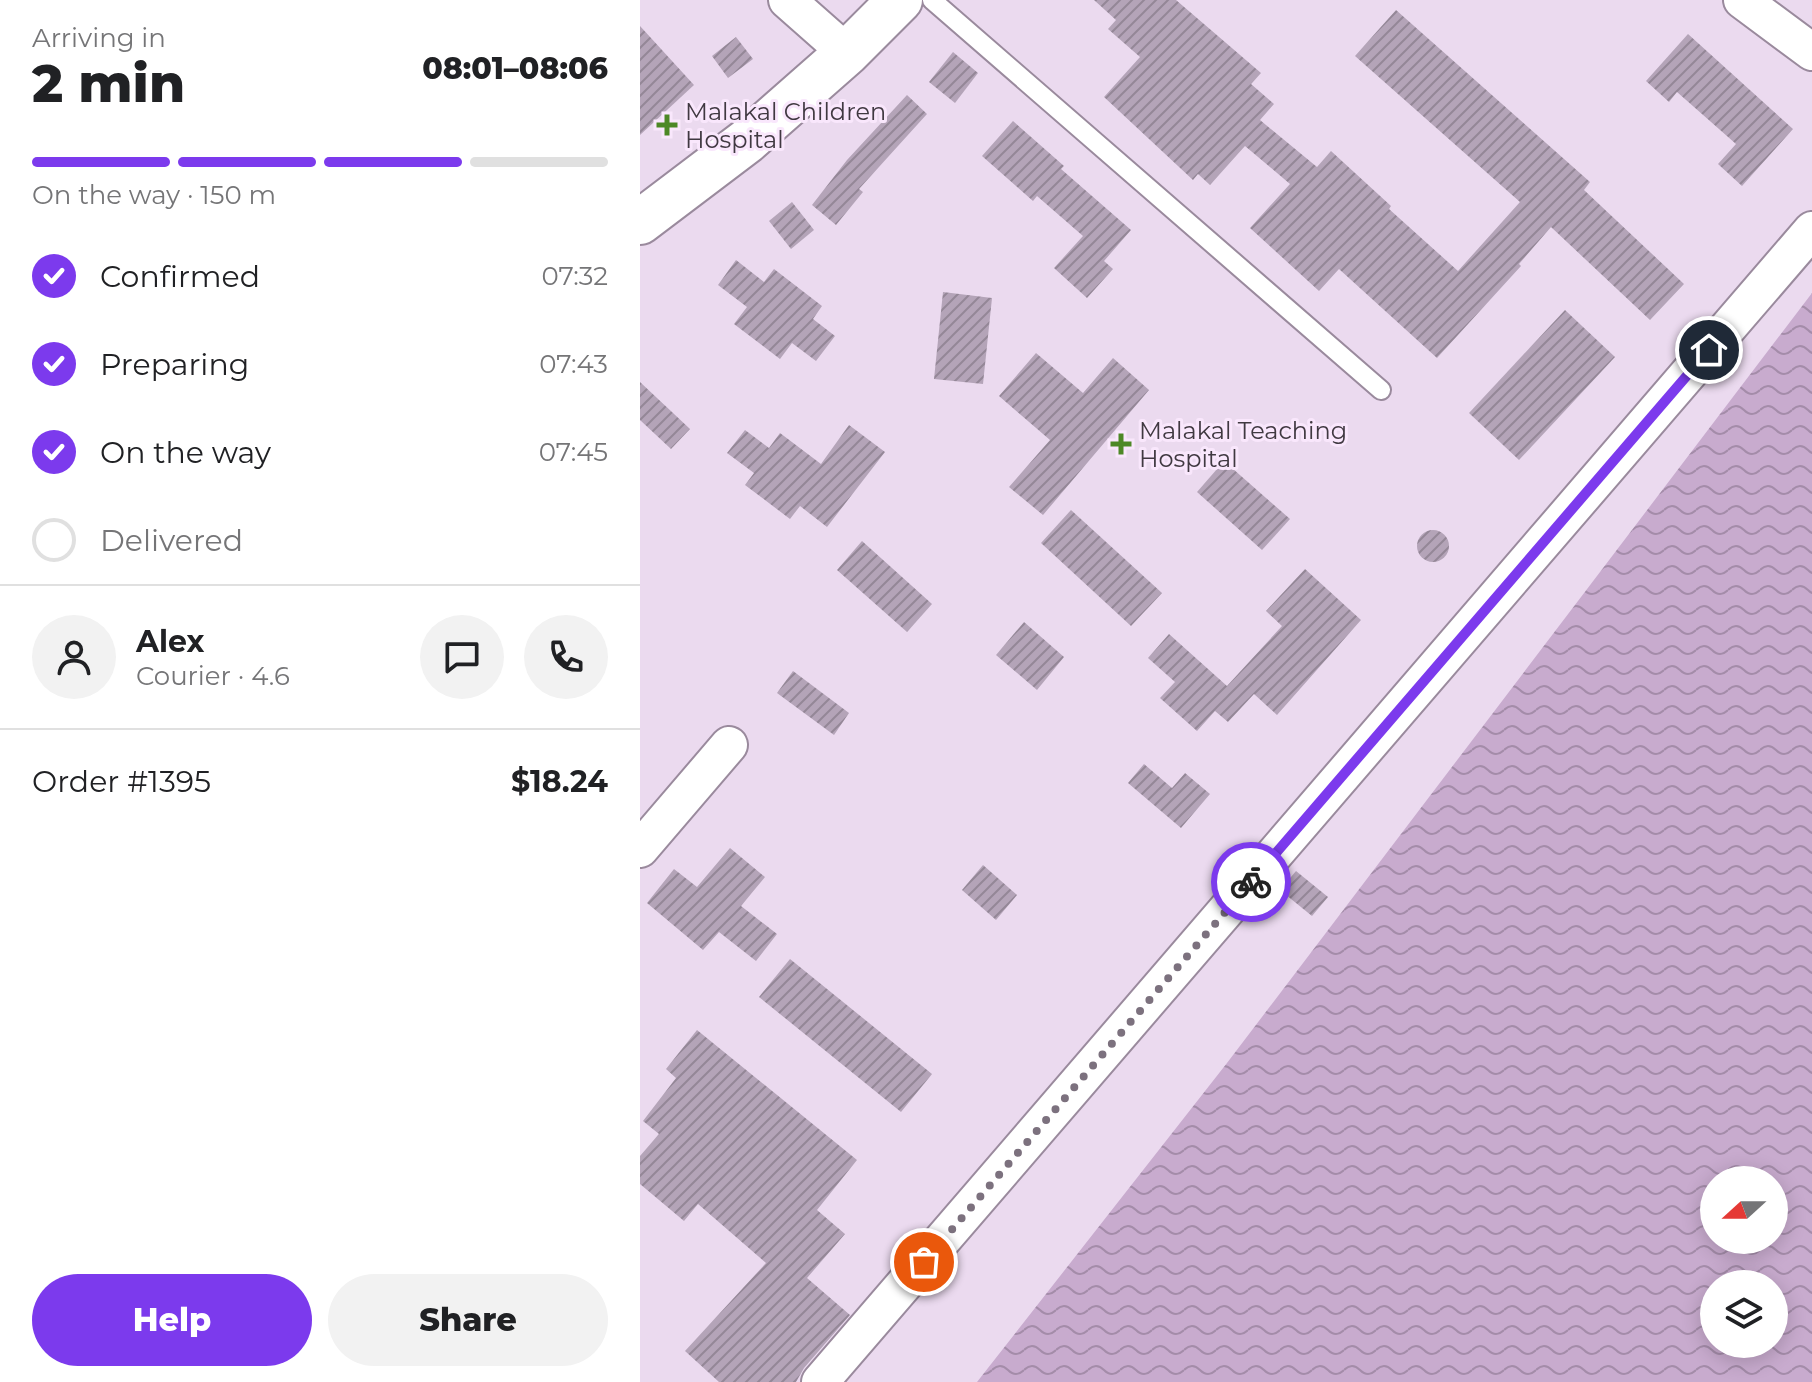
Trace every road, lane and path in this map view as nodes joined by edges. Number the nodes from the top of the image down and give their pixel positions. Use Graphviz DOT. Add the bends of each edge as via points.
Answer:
graph roads {
  1 [pos="787,0"];
  2 [pos="900,0"];
  3 [pos="932,0"];
  4 [pos="1742,0"];
  5 [pos="1812,52"];
  6 [pos="847,53"];
  7 [pos="640,222"];
  8 [pos="1812,230"];
  9 [pos="1381,390"];
  10 [pos="729,745"];
  11 [pos="640,849"];
  12 [pos="820,1382"];
  1 -- 6 [label="street"];
  2 -- 6 [label="street"];
  3 -- 9 [label="lane"];
  4 -- 5 [label="street"];
  6 -- 7 [label="street" via="747,141"];
  8 -- 12 [label="street"];
  10 -- 11 [label="street"];
}
